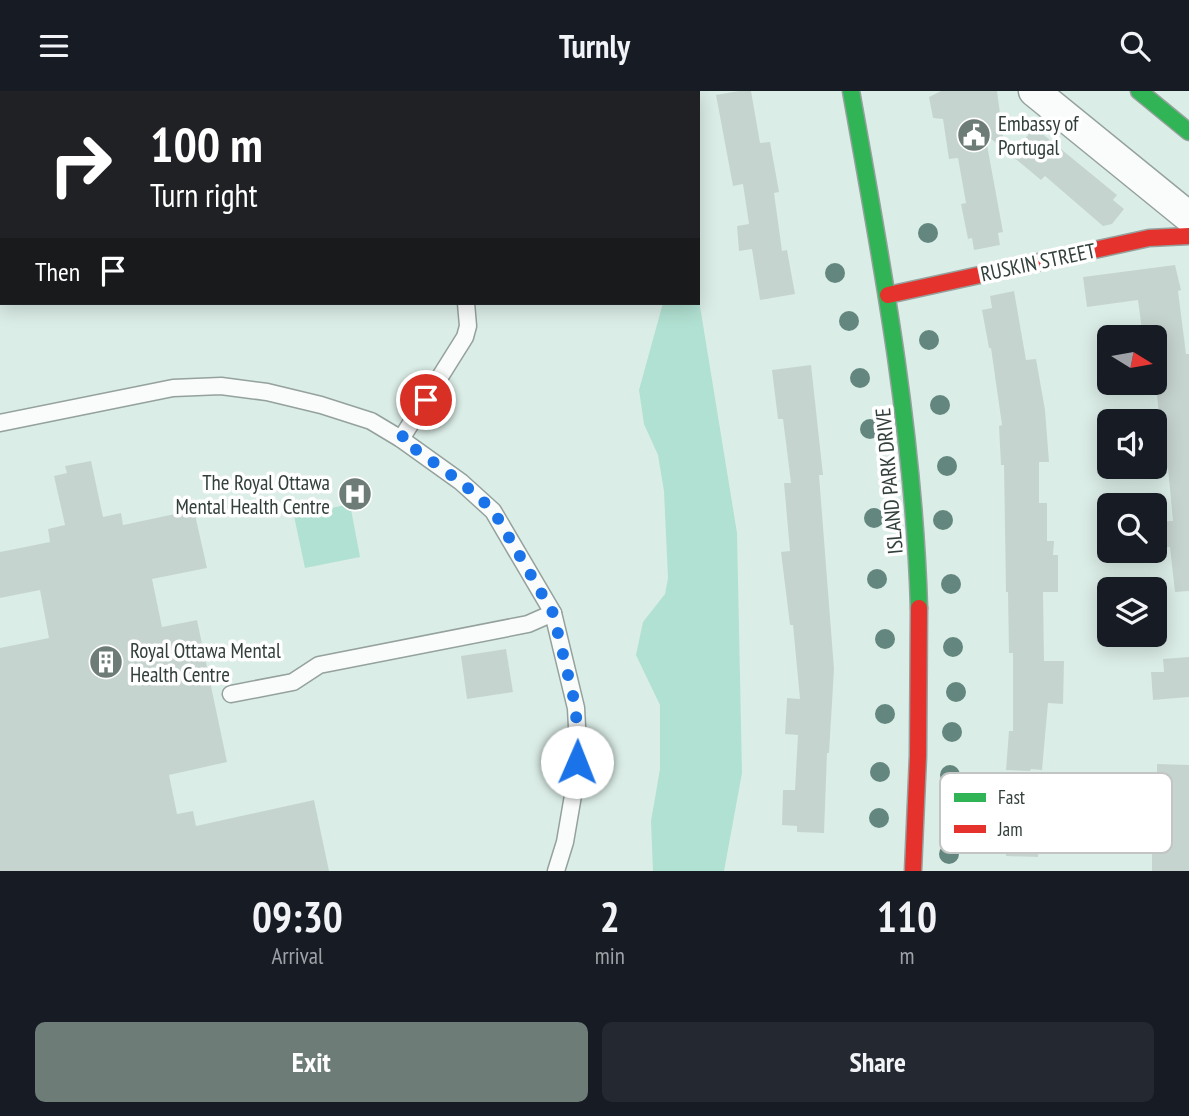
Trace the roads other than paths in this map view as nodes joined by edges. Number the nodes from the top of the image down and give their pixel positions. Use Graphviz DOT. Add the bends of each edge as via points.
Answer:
graph roads {
  1 [pos="851,91"];
  2 [pos="1034,91"];
  3 [pos="1139,91"];
  4 [pos="1189,132"];
  5 [pos="1189,217"];
  6 [pos="1189,236"];
  7 [pos="888,295"];
  8 [pos="466,305"];
  9 [pos="0,423"];
  10 [pos="401,439"];
  11 [pos="553,613"];
  12 [pos="231,694"];
  13 [pos="556,871"];
  14 [pos="913,871"];
  1 -- 7 [label="main road, ISLAND PARK DRIVE"];
  2 -- 5 [label="street"];
  3 -- 4 [label="main road"];
  6 -- 7 [label="main road, RUSKIN STREET" via="1149,238"];
  7 -- 14 [label="main road, ISLAND PARK DRIVE" via="905,411 916,561 918,786"];
  8 -- 10 [label="lane" via="465,337"];
  9 -- 10 [label="lane" via="173,388 221,386 321,405 371,421"];
  10 -- 11 [label="lane" via="493,510"];
  11 -- 12 [label="lane" via="528,624 318,665 293,682"];
  11 -- 13 [label="lane" via="576,708 579,746 565,842"];
}
